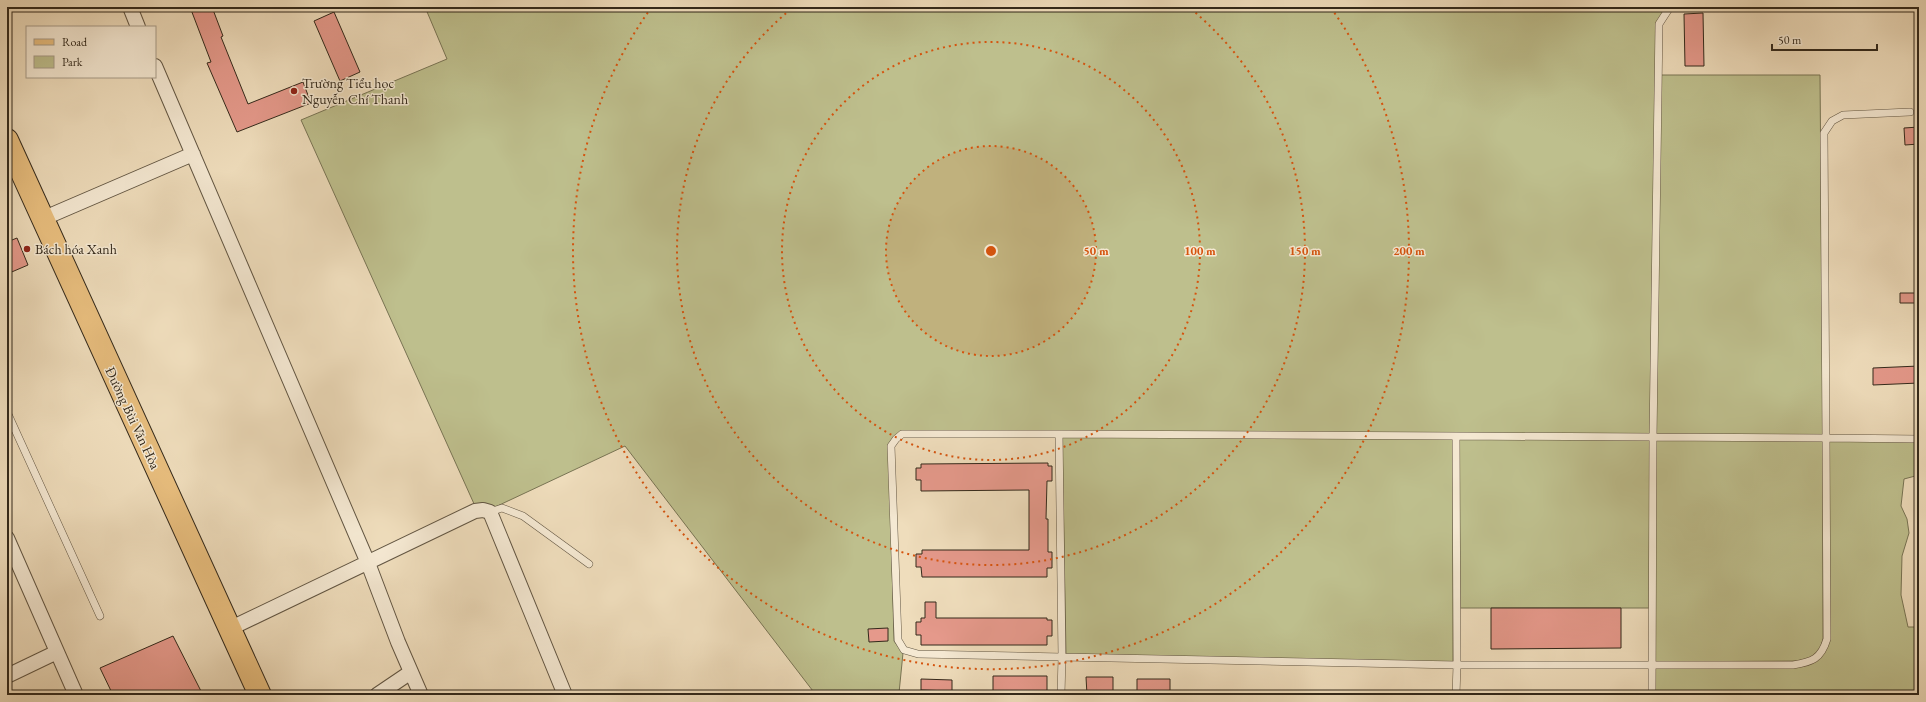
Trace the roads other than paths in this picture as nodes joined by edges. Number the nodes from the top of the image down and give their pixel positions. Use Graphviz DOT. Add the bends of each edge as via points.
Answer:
graph roads {
  1 [pos="130,7"];
  2 [pos="1670,7"];
  3 [pos="138,26"];
  4 [pos="156,68"];
  5 [pos="1910,112"];
  6 [pos="7,140"];
  7 [pos="193,154"];
  8 [pos="42,219"];
  9 [pos="7,412"];
  10 [pos="1060,434"];
  11 [pos="1456,436"];
  12 [pos="1653,437"];
  13 [pos="1826,438"];
  14 [pos="1919,439"];
  15 [pos="490,512"];
  16 [pos="7,538"];
  17 [pos="368,563"];
  18 [pos="589,564"];
  19 [pos="100,616"];
  20 [pos="229,629"];
  21 [pos="57,652"];
  22 [pos="1062,657"];
  23 [pos="1457,665"];
  24 [pos="1652,665"];
  25 [pos="411,672"];
  26 [pos="7,676"];
  27 [pos="76,695"];
  28 [pos="260,695"];
  29 [pos="377,695"];
  30 [pos="421,695"];
  31 [pos="565,695"];
  32 [pos="1061,695"];
  33 [pos="1456,695"];
  34 [pos="1652,695"];
  1 -- 3 [label="street"];
  2 -- 12 [label="lane" via="1659,24"];
  4 -- 7 [label="street"];
  5 -- 13 [label="lane" via="1843,115 1832,121 1824,133"];
  6 -- 8 [label="main road, Đường Bùi Văn Hòa"];
  7 -- 8 [label="street"];
  7 -- 17 [label="street"];
  8 -- 20 [label="main road, Đường Bùi Văn Hòa"];
  9 -- 19 [label="lane"];
  10 -- 11 [label="lane"];
  10 -- 22 [label="lane"];
  10 -- 22 [label="lane" via="902,434 891,446 898,640 904,650 918,654"];
  11 -- 12 [label="lane"];
  11 -- 23 [label="lane"];
  12 -- 13 [label="lane"];
  12 -- 24 [label="lane"];
  13 -- 14 [label="lane"];
  13 -- 24 [label="lane" via="1827,639 1819,655 1809,662 1793,665"];
  15 -- 17 [label="street" via="475,511"];
  15 -- 18 [label="lane" via="502,508 523,516"];
  15 -- 31 [label="street"];
  16 -- 21 [label="street"];
  17 -- 20 [label="street"];
  17 -- 25 [label="street"];
  20 -- 28 [label="main road, Đường Bùi Văn Hòa"];
  21 -- 26 [label="street"];
  21 -- 27 [label="street"];
  22 -- 23 [label="lane"];
  22 -- 32 [label="lane"];
  23 -- 24 [label="lane"];
  23 -- 33 [label="lane"];
  24 -- 34 [label="lane"];
  25 -- 29 [label="street"];
  25 -- 30 [label="street"];
}
